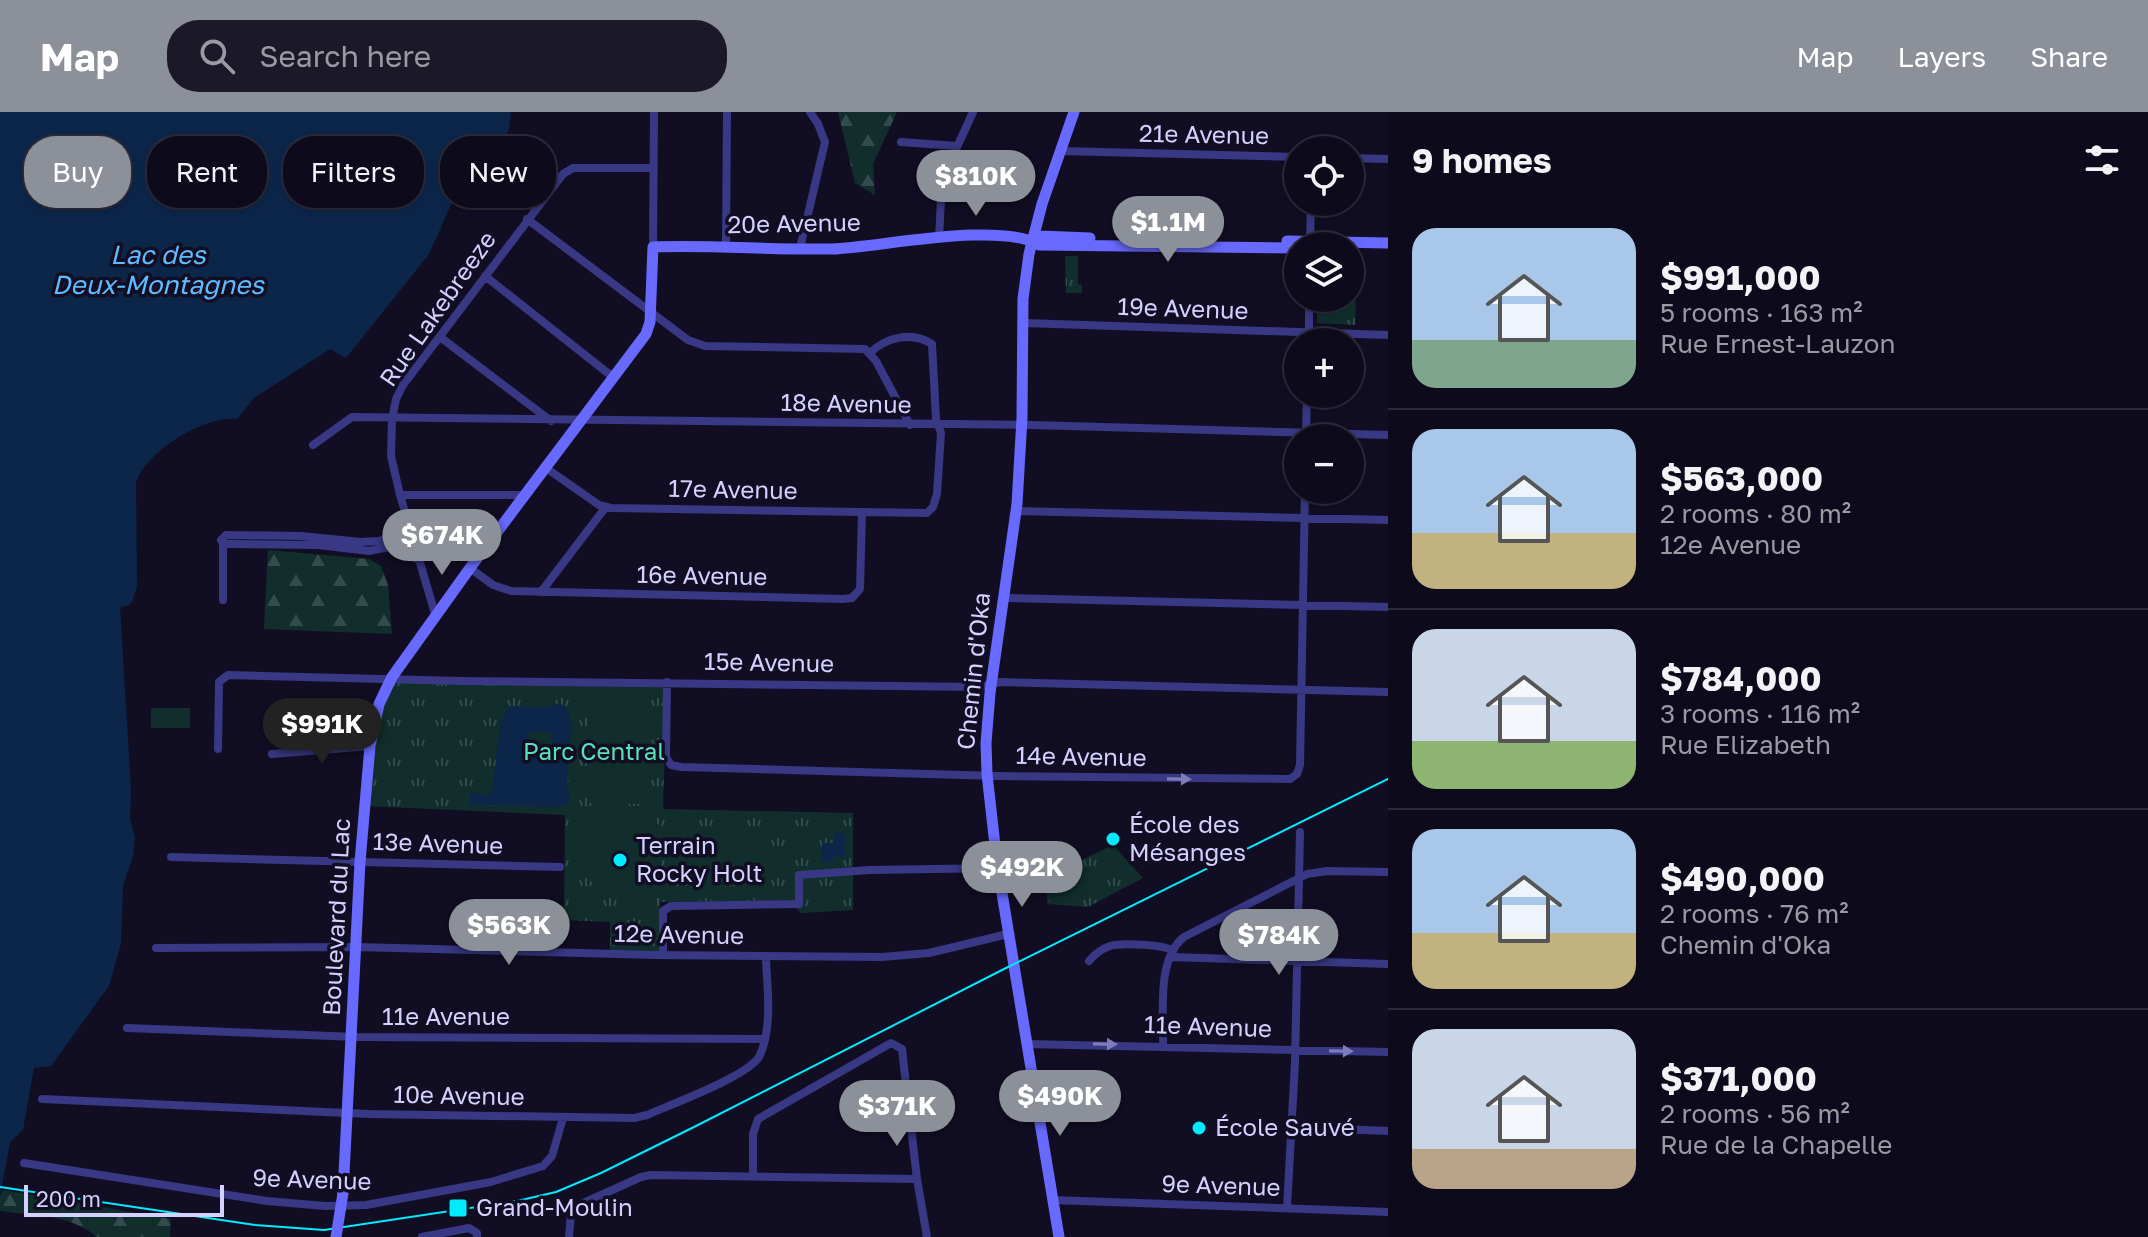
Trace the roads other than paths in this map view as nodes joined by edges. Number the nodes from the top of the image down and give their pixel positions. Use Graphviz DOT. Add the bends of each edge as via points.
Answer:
graph roads {
  1 [pos="654,112"];
  2 [pos="727,112"];
  3 [pos="810,112"];
  4 [pos="973,112"];
  5 [pos="1074,112"];
  6 [pos="901,142"];
  7 [pos="957,146"];
  8 [pos="1060,151"];
  9 [pos="1284,157"];
  10 [pos="1364,158"];
  11 [pos="1388,159"];
  12 [pos="653,168"];
  13 [pos="527,219"];
  14 [pos="939,239"];
  15 [pos="1032,240"];
  16 [pos="1284,243"];
  17 [pos="1364,243"];
  18 [pos="1388,243"];
  19 [pos="653,247"];
  20 [pos="726,248"];
  21 [pos="800,248"];
  22 [pos="1284,248"];
  23 [pos="1364,249"];
  24 [pos="1388,249"];
  25 [pos="485,276"];
  26 [pos="650,311"];
  27 [pos="1024,323"];
  28 [pos="1388,335"];
  29 [pos="1364,336"];
  30 [pos="440,337"];
  31 [pos="1284,337"];
  32 [pos="870,353"];
  33 [pos="614,378"];
  34 [pos="392,419"];
  35 [pos="582,420"];
  36 [pos="551,421"];
  37 [pos="910,425"];
  38 [pos="939,425"];
  39 [pos="1021,426"];
  40 [pos="1284,434"];
  41 [pos="1364,435"];
  42 [pos="1388,435"];
  43 [pos="313,445"];
  44 [pos="546,468"];
  45 [pos="400,495"];
  46 [pos="525,495"];
  47 [pos="1305,504"];
  48 [pos="605,508"];
  49 [pos="1015,511"];
  50 [pos="862,513"];
  51 [pos="1305,520"];
  52 [pos="1388,520"];
  53 [pos="412,537"];
  54 [pos="223,544"];
  55 [pos="391,547"];
  56 [pos="419,560"];
  57 [pos="470,568"];
  58 [pos="541,592"];
  59 [pos="1004,598"];
  60 [pos="223,600"];
  61 [pos="1303,605"];
  62 [pos="1388,607"];
  63 [pos="436,617"];
  64 [pos="391,679"];
  65 [pos="667,682"];
  66 [pos="991,684"];
  67 [pos="1300,691"];
  68 [pos="1388,692"];
  69 [pos="370,746"];
  70 [pos="218,749"];
  71 [pos="272,754"];
  72 [pos="987,775"];
  73 [pos="1300,832"];
  74 [pos="171,857"];
  75 [pos="360,862"];
  76 [pos="560,867"];
  77 [pos="998,868"];
  78 [pos="1388,872"];
  79 [pos="1299,879"];
  80 [pos="1008,934"];
  81 [pos="356,947"];
  82 [pos="156,948"];
  83 [pos="1172,954"];
  84 [pos="663,955"];
  85 [pos="766,957"];
  86 [pos="1089,961"];
  87 [pos="1298,962"];
  88 [pos="1388,964"];
  89 [pos="127,1028"];
  90 [pos="352,1036"];
  91 [pos="765,1039"];
  92 [pos="1027,1044"];
  93 [pos="1163,1046"];
  94 [pos="1295,1050"];
  95 [pos="1388,1052"];
  96 [pos="42,1099"];
  97 [pos="347,1113"];
  98 [pos="563,1118"];
  99 [pos="1291,1127"];
  100 [pos="1388,1131"];
  101 [pos="24,1163"];
  102 [pos="753,1177"];
  103 [pos="917,1179"];
  104 [pos="1052,1200"];
  105 [pos="1287,1208"];
  106 [pos="1388,1212"];
  107 [pos="336,1237"];
  108 [pos="422,1237"];
  109 [pos="477,1237"];
  110 [pos="569,1237"];
  111 [pos="927,1237"];
  112 [pos="1059,1237"];
  1 -- 12 [label="street, Boulevard du Lac"];
  2 -- 20 [label="street"];
  3 -- 21 [label="street" via="825,142"];
  4 -- 7 [label="street"];
  5 -- 8 [label="street, Chemin d'Oka"];
  6 -- 7 [label="street"];
  7 -- 14 [label="street" via="942,180"];
  8 -- 9 [label="street, 21e Avenue"];
  8 -- 15 [label="street, Chemin d'Oka"];
  10 -- 11 [label="street"];
  12 -- 13 [label="street, Rue Lakebreeze" via="573,168"];
  12 -- 19 [label="street, Boulevard du Lac"];
  13 -- 25 [label="street, Rue Lakebreeze"];
  13 -- 26 [label="street"];
  14 -- 15 [label="street, 20e Avenue" via="993,235"];
  14 -- 21 [label="street, 20e Avenue"];
  15 -- 16 [label="street, 20e Avenue" via="1040,236"];
  15 -- 22 [label="street, 20e Avenue" via="1039,245"];
  15 -- 27 [label="street, Chemin d'Oka"];
  17 -- 18 [label="street, 20e Avenue"];
  19 -- 20 [label="street, 20e Avenue"];
  19 -- 26 [label="street, Boulevard du Lac"];
  20 -- 21 [label="street, 20e Avenue"];
  23 -- 24 [label="street"];
  25 -- 30 [label="street, Rue Lakebreeze"];
  25 -- 33 [label="street"];
  26 -- 32 [label="street" via="688,340 705,346"];
  26 -- 33 [label="street, Boulevard du Lac" via="646,334"];
  27 -- 31 [label="street, 19e Avenue"];
  27 -- 39 [label="street, Chemin d'Oka"];
  28 -- 29 [label="street, 19e Avenue"];
  30 -- 34 [label="street, Rue Lakebreeze" via="403,385"];
  30 -- 36 [label="street"];
  32 -- 37 [label="street"];
  32 -- 38 [label="street" via="891,338 920,338 932,344"];
  33 -- 35 [label="street, Boulevard du Lac"];
  34 -- 36 [label="street, 18e Avenue"];
  34 -- 43 [label="street, 18e Avenue" via="352,417"];
  34 -- 45 [label="street, Rue Lakebreeze" via="390,446"];
  35 -- 36 [label="street, 18e Avenue"];
  35 -- 37 [label="street, 18e Avenue"];
  35 -- 44 [label="street, Boulevard du Lac"];
  37 -- 38 [label="street, 18e Avenue"];
  38 -- 39 [label="street, 18e Avenue"];
  38 -- 50 [label="street, 17e Avenue" via="937,494 930,511"];
  39 -- 40 [label="street, 18e Avenue"];
  39 -- 49 [label="street, Chemin d'Oka"];
  41 -- 42 [label="street, 18e Avenue"];
  44 -- 46 [label="street, Boulevard du Lac"];
  44 -- 48 [label="street"];
  45 -- 46 [label="street"];
  45 -- 53 [label="street, Rue Lakebreeze"];
  46 -- 57 [label="street, Boulevard du Lac"];
  47 -- 51 [label="street"];
  48 -- 50 [label="street, 17e Avenue"];
  48 -- 58 [label="street"];
  49 -- 51 [label="street"];
  49 -- 59 [label="street, Chemin d'Oka"];
  50 -- 58 [label="street, 16e Avenue" via="862,574 852,598"];
  51 -- 52 [label="street"];
  51 -- 61 [label="street"];
  53 -- 54 [label="street" via="361,542 226,535"];
  53 -- 55 [label="street"];
  53 -- 56 [label="street, Rue Lakebreeze"];
  54 -- 55 [label="street" via="369,551"];
  54 -- 60 [label="street"];
  55 -- 56 [label="street"];
  56 -- 63 [label="street, Rue Lakebreeze"];
  57 -- 58 [label="street, 16e Avenue" via="503,589"];
  57 -- 63 [label="street, Boulevard du Lac"];
  59 -- 61 [label="street"];
  59 -- 66 [label="street, Chemin d'Oka"];
  61 -- 62 [label="street"];
  61 -- 67 [label="street"];
  63 -- 64 [label="street, Boulevard du Lac"];
  64 -- 65 [label="street, 15e Avenue"];
  64 -- 69 [label="street, Boulevard du Lac"];
  64 -- 70 [label="street, 15e Avenue" via="222,677"];
  65 -- 66 [label="street, 15e Avenue"];
  65 -- 72 [label="street, 14e Avenue" via="666,757 676,767"];
  66 -- 67 [label="street, 15e Avenue"];
  66 -- 72 [label="street, Chemin d'Oka"];
  67 -- 68 [label="street, 15e Avenue"];
  72 -- 67 [label="street, 14e Avenue, one-way" via="1290,779 1300,765"];
  69 -- 71 [label="street"];
  69 -- 75 [label="street, Boulevard du Lac"];
  72 -- 77 [label="street, Chemin d'Oka"];
  73 -- 79 [label="street"];
  74 -- 75 [label="street, 13e Avenue"];
  75 -- 76 [label="street, 13e Avenue"];
  75 -- 81 [label="street, Boulevard du Lac"];
  77 -- 80 [label="street, Chemin d'Oka"];
  77 -- 84 [label="street" via="799,875 799,904 671,906 663,914"];
  78 -- 79 [label="street" via="1327,871"];
  79 -- 83 [label="street" via="1196,930 1178,942"];
  79 -- 87 [label="street"];
  80 -- 85 [label="street, 12e Avenue" via="929,953"];
  80 -- 92 [label="street, Chemin d'Oka"];
  81 -- 82 [label="street, 12e Avenue"];
  81 -- 84 [label="street, 12e Avenue"];
  81 -- 90 [label="street, Boulevard du Lac"];
  83 -- 86 [label="street" via="1164,946 1112,945"];
  83 -- 87 [label="street"];
  83 -- 93 [label="street" via="1166,974"];
  84 -- 85 [label="street, 12e Avenue"];
  85 -- 91 [label="street"];
  87 -- 88 [label="street"];
  87 -- 94 [label="street"];
  89 -- 90 [label="street, 11e Avenue"];
  90 -- 91 [label="street, 11e Avenue"];
  90 -- 97 [label="street, Boulevard du Lac"];
  91 -- 98 [label="street, 10e Avenue" via="753,1066 647,1115"];
  92 -- 93 [label="street, 11e Avenue, one-way"];
  92 -- 104 [label="street, Chemin d'Oka"];
  93 -- 94 [label="street, 11e Avenue"];
  94 -- 95 [label="street, 11e Avenue, one-way"];
  94 -- 99 [label="street"];
  96 -- 97 [label="street, 10e Avenue"];
  97 -- 98 [label="street, 10e Avenue"];
  97 -- 107 [label="street, Boulevard du Lac, bridge"];
  98 -- 101 [label="street, 9e Avenue" via="552,1156 543,1166 491,1182 366,1205 267,1201"];
  99 -- 100 [label="street"];
  99 -- 105 [label="street"];
  102 -- 103 [label="street"];
  102 -- 103 [label="street" via="758,1119 891,1043 902,1049"];
  102 -- 110 [label="street" via="641,1177 579,1205 571,1214"];
  103 -- 111 [label="street"];
  104 -- 105 [label="street, 9e Avenue"];
  104 -- 112 [label="street, Chemin d'Oka"];
  105 -- 106 [label="street, 9e Avenue"];
  108 -- 109 [label="street" via="469,1228"];
}
